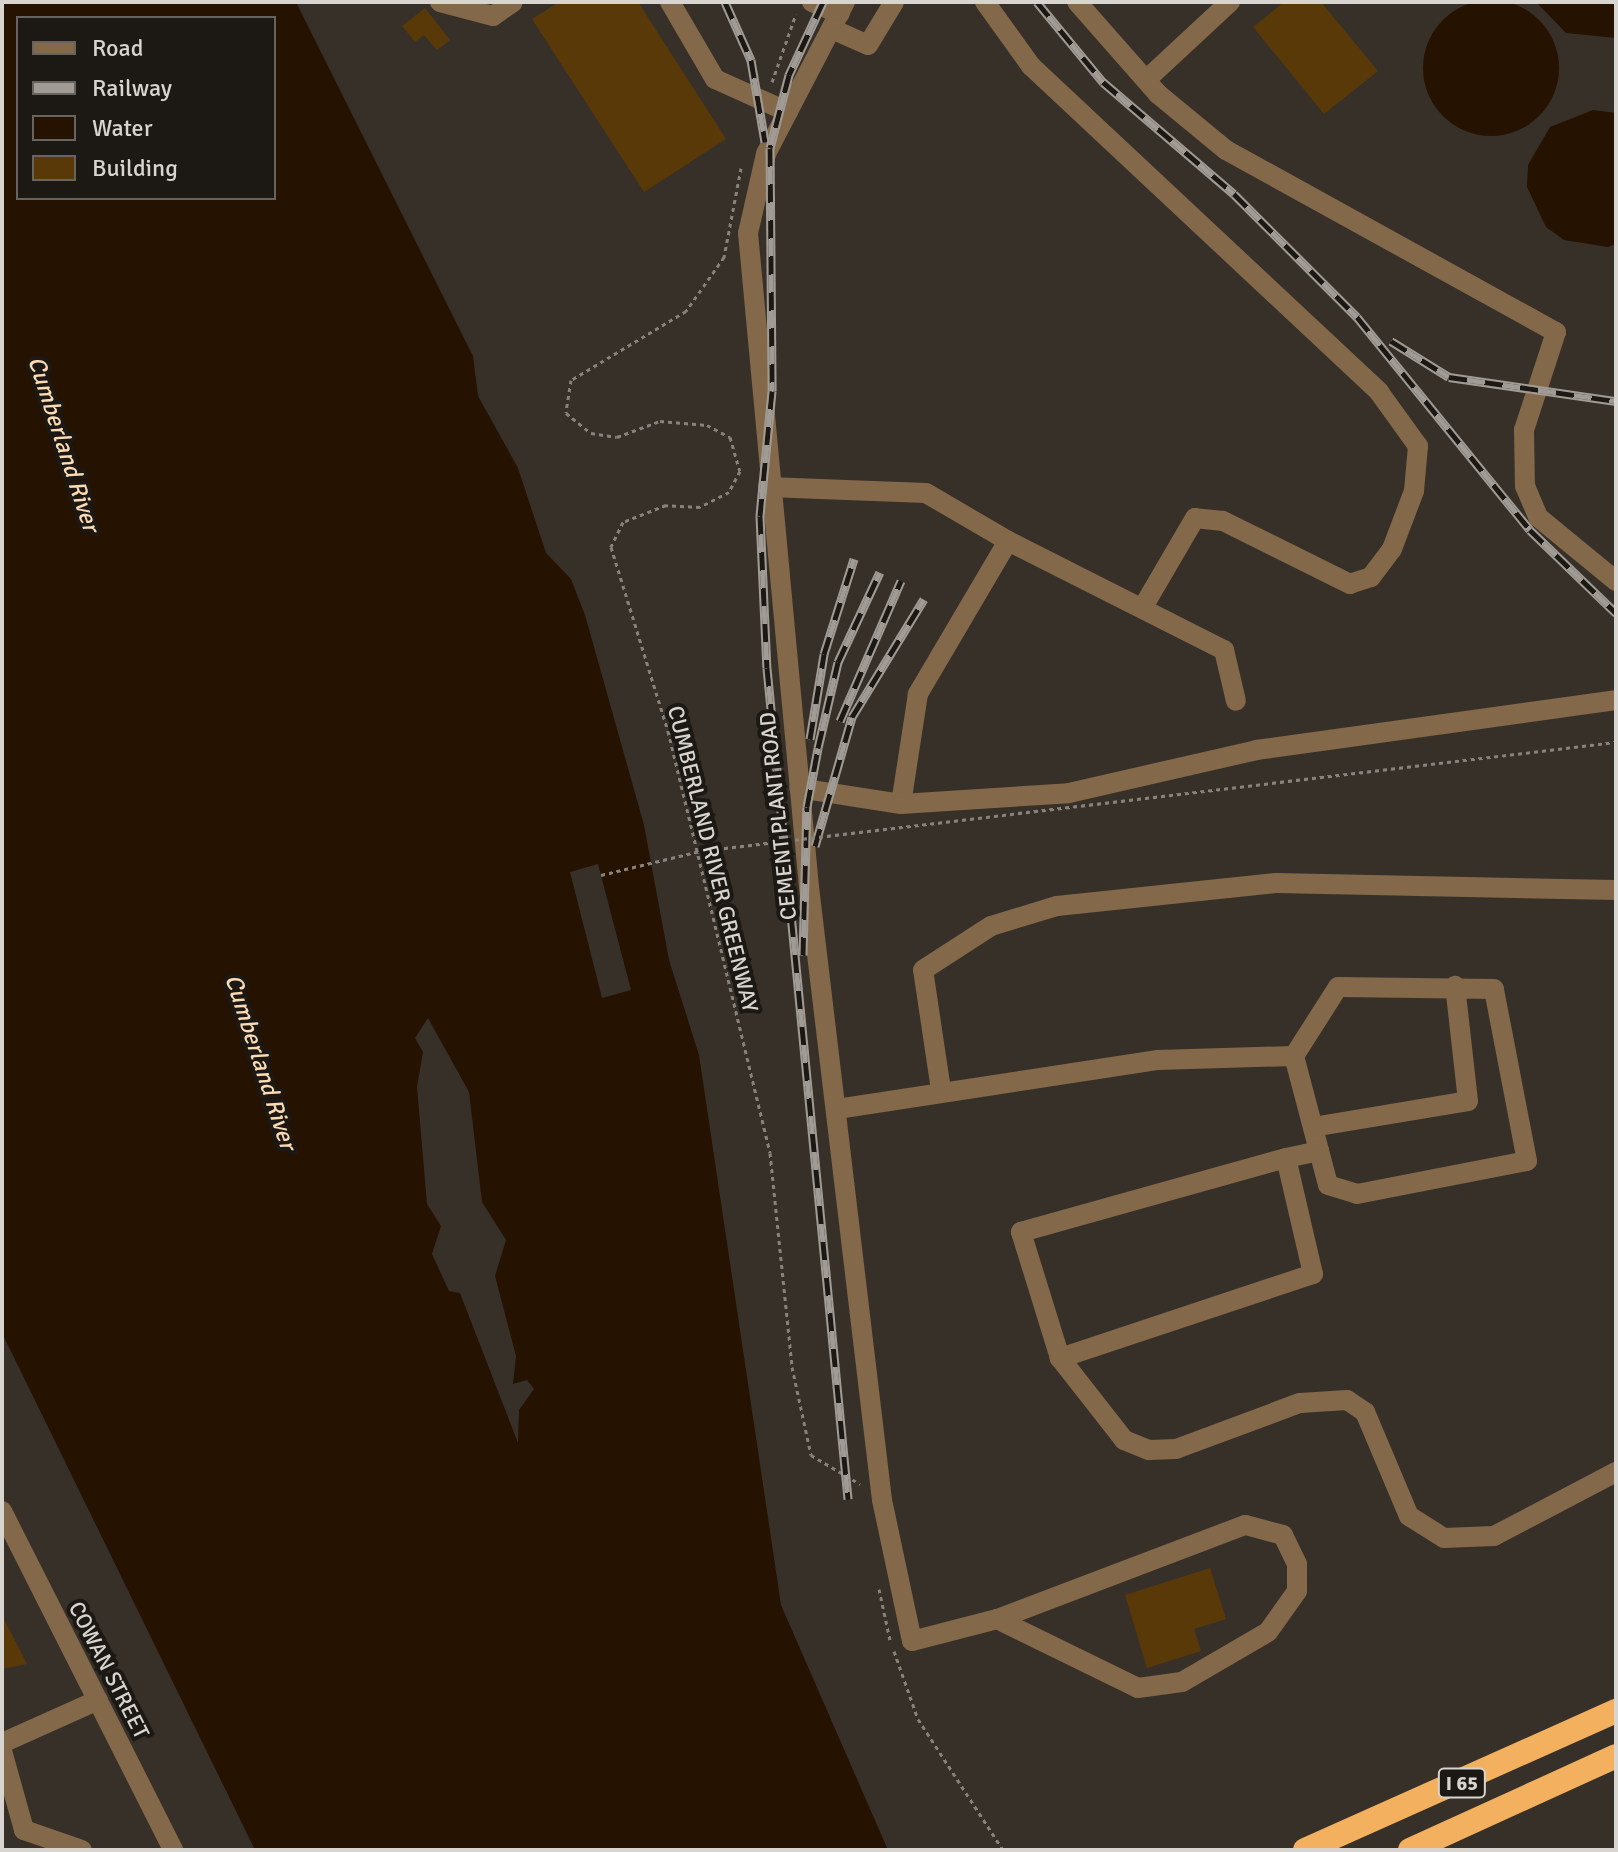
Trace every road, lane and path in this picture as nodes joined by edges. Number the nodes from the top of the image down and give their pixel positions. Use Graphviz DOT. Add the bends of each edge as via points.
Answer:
graph roads {
  1 [pos="440,2"];
  2 [pos="513,2"];
  3 [pos="670,2"];
  4 [pos="801,2"];
  5 [pos="812,2"];
  6 [pos="894,2"];
  7 [pos="985,2"];
  8 [pos="1077,2"];
  9 [pos="1230,2"];
  10 [pos="839,15"];
  11 [pos="1146,80"];
  12 [pos="766,106"];
  13 [pos="788,112"];
  14 [pos="744,154"];
  15 [pos="768,487"];
  16 [pos="1008,541"];
  17 [pos="1616,581"];
  18 [pos="1143,607"];
  19 [pos="1616,700"];
  20 [pos="1236,701"];
  21 [pos="1616,742"];
  22 [pos="799,788"];
  23 [pos="901,804"];
  24 [pos="601,875"];
  25 [pos="1616,890"];
  26 [pos="1455,986"];
  27 [pos="1294,1056"];
  28 [pos="941,1090"];
  29 [pos="837,1109"];
  30 [pos="1313,1127"];
  31 [pos="1319,1151"];
  32 [pos="1286,1158"];
  33 [pos="1060,1358"];
  34 [pos="1616,1472"];
  35 [pos="865,1496"];
  36 [pos="2,1511"];
  37 [pos="878,1581"];
  38 [pos="997,1619"];
  39 [pos="98,1700"];
  40 [pos="1616,1711"];
  41 [pos="2,1743"];
  42 [pos="2,1751"];
  43 [pos="1616,1756"];
  44 [pos="9,1822"];
  45 [pos="82,1850"];
  46 [pos="173,1850"];
  47 [pos="1003,1850"];
  48 [pos="1305,1850"];
  49 [pos="1410,1850"];
  1 -- 2 [label="street" via="493,16"];
  3 -- 12 [label="street" via="715,79"];
  4 -- 12 [label="path"];
  5 -- 10 [label="street"];
  6 -- 10 [label="street" via="868,45"];
  7 -- 18 [label="street" via="1031,66 1379,392 1418,446 1414,491 1392,549 1371,577 1350,584 1223,521 1195,518"];
  8 -- 11 [label="street"];
  9 -- 11 [label="street"];
  10 -- 13 [label="street, CEMENT PLANT ROAD"];
  11 -- 17 [label="street" via="1226,150 1371,236 1556,332 1524,430 1525,486 1538,517"];
  12 -- 13 [label="street"];
  13 -- 15 [label="street, CEMENT PLANT ROAD" via="754,184 748,233"];
  14 -- 35 [label="path, CUMBERLAND RIVER GREENWAY" via="724,257 686,311 571,380 566,413 591,433 617,437 660,421 707,425 730,437 740,471 729,492 700,507 666,505 623,522 611,547 668,731 770,1153 792,1367 811,1455 845,1471"];
  15 -- 16 [label="street" via="926,493"];
  15 -- 22 [label="street, CEMENT PLANT ROAD"];
  16 -- 18 [label="street"];
  16 -- 23 [label="street" via="918,694"];
  18 -- 20 [label="street" via="1224,650"];
  19 -- 23 [label="street" via="1271,748 1069,793"];
  21 -- 24 [label="path, bridge" via="700,851"];
  22 -- 23 [label="street"];
  22 -- 29 [label="street, CEMENT PLANT ROAD"];
  25 -- 28 [label="street" via="1276,883 1057,906 991,926 923,970"];
  26 -- 27 [label="street" via="1338,987"];
  26 -- 30 [label="street" via="1468,1101"];
  26 -- 31 [label="street" via="1494,989 1527,1161 1357,1194 1328,1185"];
  27 -- 28 [label="street" via="1158,1060"];
  27 -- 30 [label="street"];
  28 -- 29 [label="street"];
  29 -- 38 [label="street, CEMENT PLANT ROAD" via="882,1500 912,1641"];
  30 -- 31 [label="street"];
  31 -- 32 [label="street"];
  32 -- 33 [label="street" via="1313,1274"];
  32 -- 33 [label="street" via="1021,1232"];
  33 -- 34 [label="street" via="1124,1440 1149,1450 1176,1449 1300,1403 1347,1400 1365,1412 1409,1516 1444,1538 1494,1536"];
  36 -- 39 [label="street, COWAN STREET"];
  37 -- 47 [label="path" via="884,1624 918,1719"];
  38 -- 38 [label="street" via="1138,1688 1182,1682 1268,1632 1297,1591 1297,1564 1283,1535 1245,1525"];
  39 -- 41 [label="street"];
  39 -- 46 [label="street, COWAN STREET"];
  40 -- 48 [label="highway, I 65"];
  42 -- 44 [label="street"];
  43 -- 49 [label="highway, I 65"];
  44 -- 45 [label="street"];
}
